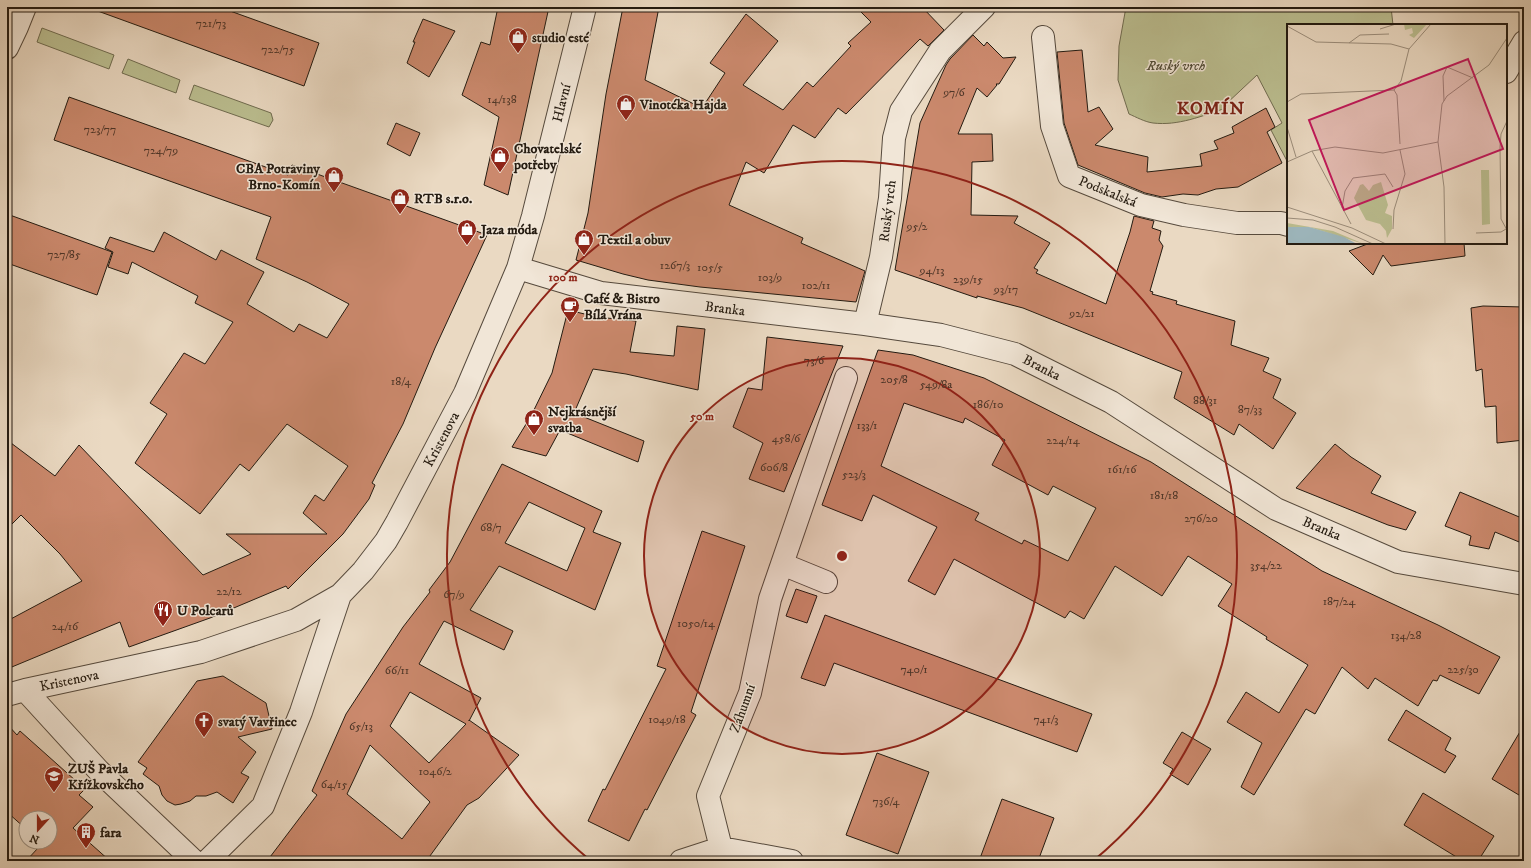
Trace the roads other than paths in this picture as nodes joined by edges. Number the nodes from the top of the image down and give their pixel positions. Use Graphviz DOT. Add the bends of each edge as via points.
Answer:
graph roads {
  1 [pos="25,7"];
  2 [pos="585,7"];
  3 [pos="984,7"];
  4 [pos="1043,37"];
  5 [pos="1524,42"];
  6 [pos="7,48"];
  7 [pos="1507,70"];
  8 [pos="1287,225"];
  9 [pos="518,268"];
  10 [pos="865,324"];
  11 [pos="846,378"];
  12 [pos="782,564"];
  13 [pos="826,582"];
  14 [pos="1524,584"];
  15 [pos="340,595"];
  16 [pos="16,693"];
  17 [pos="721,848"];
  18 [pos="194,861"];
  19 [pos="207,861"];
  20 [pos="681,861"];
  21 [pos="792,861"];
  1 -- 6 [label="street"];
  2 -- 9 [label="street, Hlavní"];
  3 -- 10 [label="street, Ruský vrch" via="940,51 901,111 894,138 890,198 881,257"];
  4 -- 8 [label="street, Podskalská" via="1052,126 1069,176 1141,205 1184,215 1237,223"];
  5 -- 7 [label="street"];
  9 -- 10 [label="street, Branka" via="601,294"];
  9 -- 15 [label="street, Kristenova" via="465,393 408,501 386,541 364,571"];
  10 -- 14 [label="street, Branka" via="941,335 1015,354 1110,402 1276,509 1398,562"];
  11 -- 12 [label="street, Záhumní"];
  12 -- 13 [label="street"];
  12 -- 17 [label="street, Záhumní" via="770,599 750,693 708,796"];
  15 -- 16 [label="street, Kristenova" via="296,620 201,652"];
  15 -- 19 [label="street, Kristenova" via="302,712 263,806"];
  16 -- 18 [label="street, Kristenova"];
  17 -- 20 [label="street"];
  17 -- 21 [label="street"];
}
